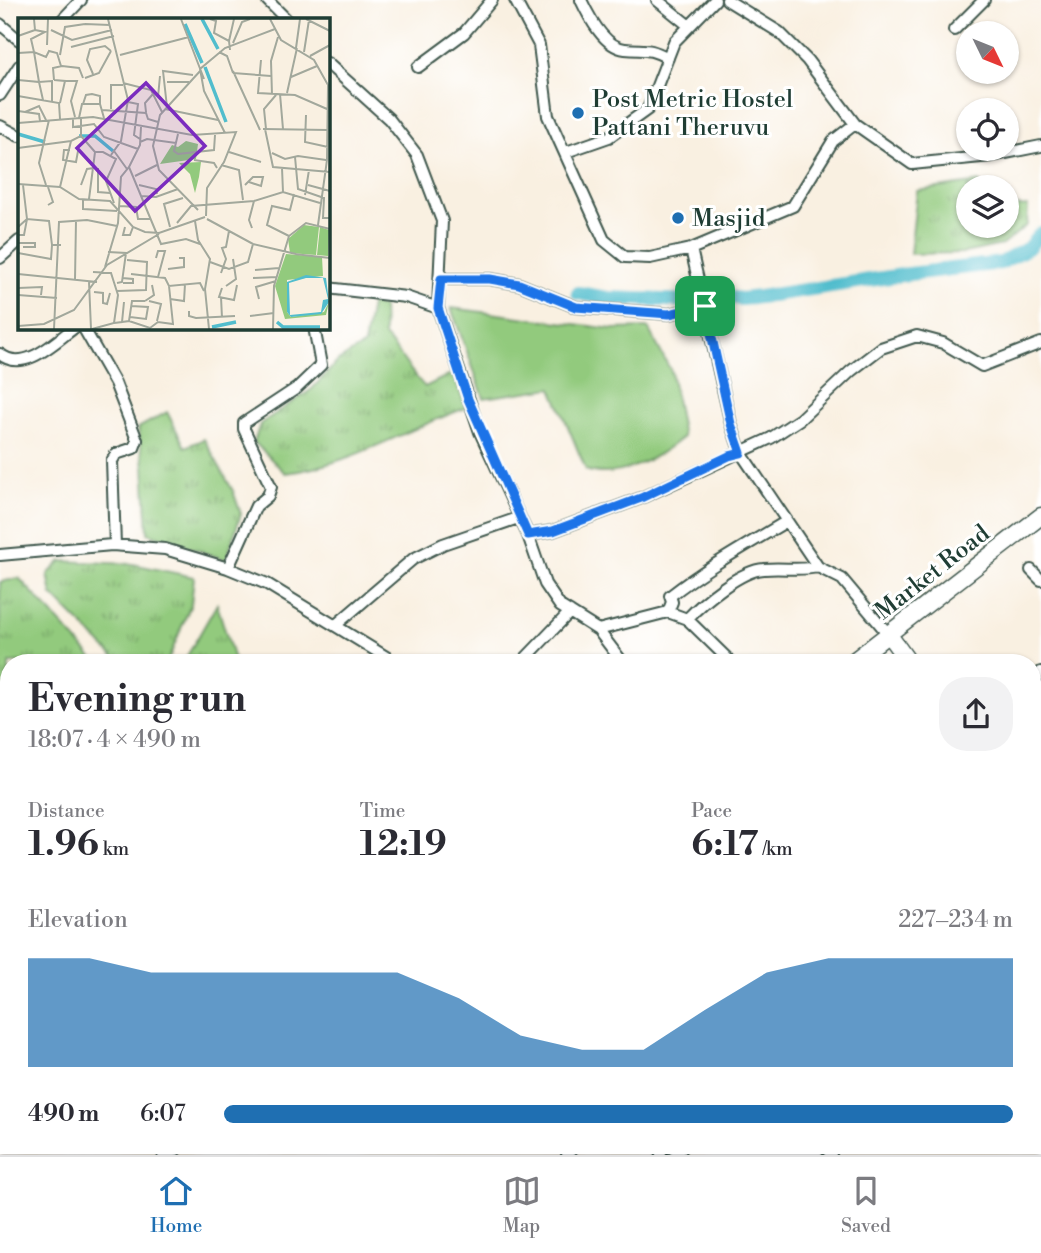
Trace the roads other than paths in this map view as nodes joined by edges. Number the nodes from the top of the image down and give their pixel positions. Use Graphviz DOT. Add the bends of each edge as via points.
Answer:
graph roads {
  1 [pos="81,0"];
  2 [pos="267,0"];
  3 [pos="492,0"];
  4 [pos="515,0"];
  5 [pos="581,0"];
  6 [pos="657,0"];
  7 [pos="715,0"];
  8 [pos="727,0"];
  9 [pos="984,0"];
  10 [pos="64,18"];
  11 [pos="285,18"];
  12 [pos="0,24"];
  13 [pos="688,25"];
  14 [pos="954,30"];
  15 [pos="18,39"];
  16 [pos="668,58"];
  17 [pos="329,64"];
  18 [pos="418,67"];
  19 [pos="18,68"];
  20 [pos="0,95"];
  21 [pos="855,124"];
  22 [pos="0,126"];
  23 [pos="18,135"];
  24 [pos="1041,146"];
  25 [pos="566,152"];
  26 [pos="18,242"];
  27 [pos="691,250"];
  28 [pos="0,258"];
  29 [pos="441,279"];
  30 [pos="329,288"];
  31 [pos="705,306"];
  32 [pos="438,308"];
  33 [pos="72,329"];
  34 [pos="84,329"];
  35 [pos="314,329"];
  36 [pos="1041,343"];
  37 [pos="0,354"];
  38 [pos="741,453"];
  39 [pos="1041,516"];
  40 [pos="518,518"];
  41 [pos="787,521"];
  42 [pos="528,535"];
  43 [pos="115,545"];
  44 [pos="0,555"];
  45 [pos="818,567"];
  46 [pos="228,568"];
  47 [pos="1031,570"];
  48 [pos="1041,580"];
  49 [pos="570,612"];
  50 [pos="668,612"];
  51 [pos="687,619"];
  52 [pos="337,624"];
  53 [pos="598,630"];
  54 [pos="889,635"];
  55 [pos="382,654"];
  56 [pos="530,654"];
  57 [pos="616,654"];
  58 [pos="723,654"];
  59 [pos="863,654"];
  60 [pos="903,654"];
  1 -- 10 [label="street"];
  2 -- 11 [label="street"];
  3 -- 18 [label="street" via="464,33"];
  4 -- 25 [label="street" via="539,45 548,116"];
  5 -- 16 [label="street" via="606,38 622,49 649,48"];
  6 -- 13 [label="street"];
  7 -- 13 [label="street"];
  8 -- 21 [label="street" via="779,32 807,60"];
  9 -- 14 [label="street"];
  12 -- 15 [label="street"];
  13 -- 16 [label="street"];
  16 -- 25 [label="street" via="648,108 609,137"];
  17 -- 29 [label="street" via="389,119 417,155 442,221"];
  19 -- 20 [label="street"];
  21 -- 24 [label="street" via="912,164"];
  21 -- 27 [label="street" via="833,141 793,206"];
  22 -- 23 [label="street"];
  25 -- 27 [label="street" via="604,240 625,257 650,258"];
  26 -- 28 [label="street"];
  27 -- 31 [label="street"];
  29 -- 31 [label="street" via="519,284 576,307 603,310 669,314"];
  29 -- 32 [label="street"];
  30 -- 32 [label="street" via="406,297"];
  31 -- 38 [label="street"];
  32 -- 40 [label="street" via="480,432"];
  33 -- 37 [label="street" via="27,359 17,361"];
  34 -- 43 [label="street" via="115,383 137,440 134,448 116,454 112,461"];
  35 -- 46 [label="street" via="321,365 297,388 244,423 271,487 256,506"];
  36 -- 38 [label="street" via="982,366 943,343 916,336 881,348 800,419"];
  38 -- 41 [label="street"];
  38 -- 42 [label="street" via="641,498 553,531"];
  39 -- 54 [label="main road, Market Road"];
  40 -- 42 [label="street"];
  40 -- 52 [label="street" via="413,559"];
  41 -- 45 [label="street"];
  41 -- 50 [label="street" via="715,562 670,596"];
  42 -- 49 [label="street" via="545,584"];
  43 -- 44 [label="street"];
  43 -- 46 [label="street" via="165,548"];
  45 -- 51 [label="street" via="753,572"];
  45 -- 54 [label="street" via="842,579"];
  46 -- 52 [label="street" via="267,584"];
  47 -- 48 [label="street"];
  49 -- 53 [label="street"];
  49 -- 56 [label="street"];
  50 -- 51 [label="street"];
  50 -- 53 [label="street"];
  51 -- 58 [label="street"];
  52 -- 55 [label="street"];
  53 -- 57 [label="street"];
  54 -- 59 [label="main road, Market Road"];
  54 -- 60 [label="main road"];
}
